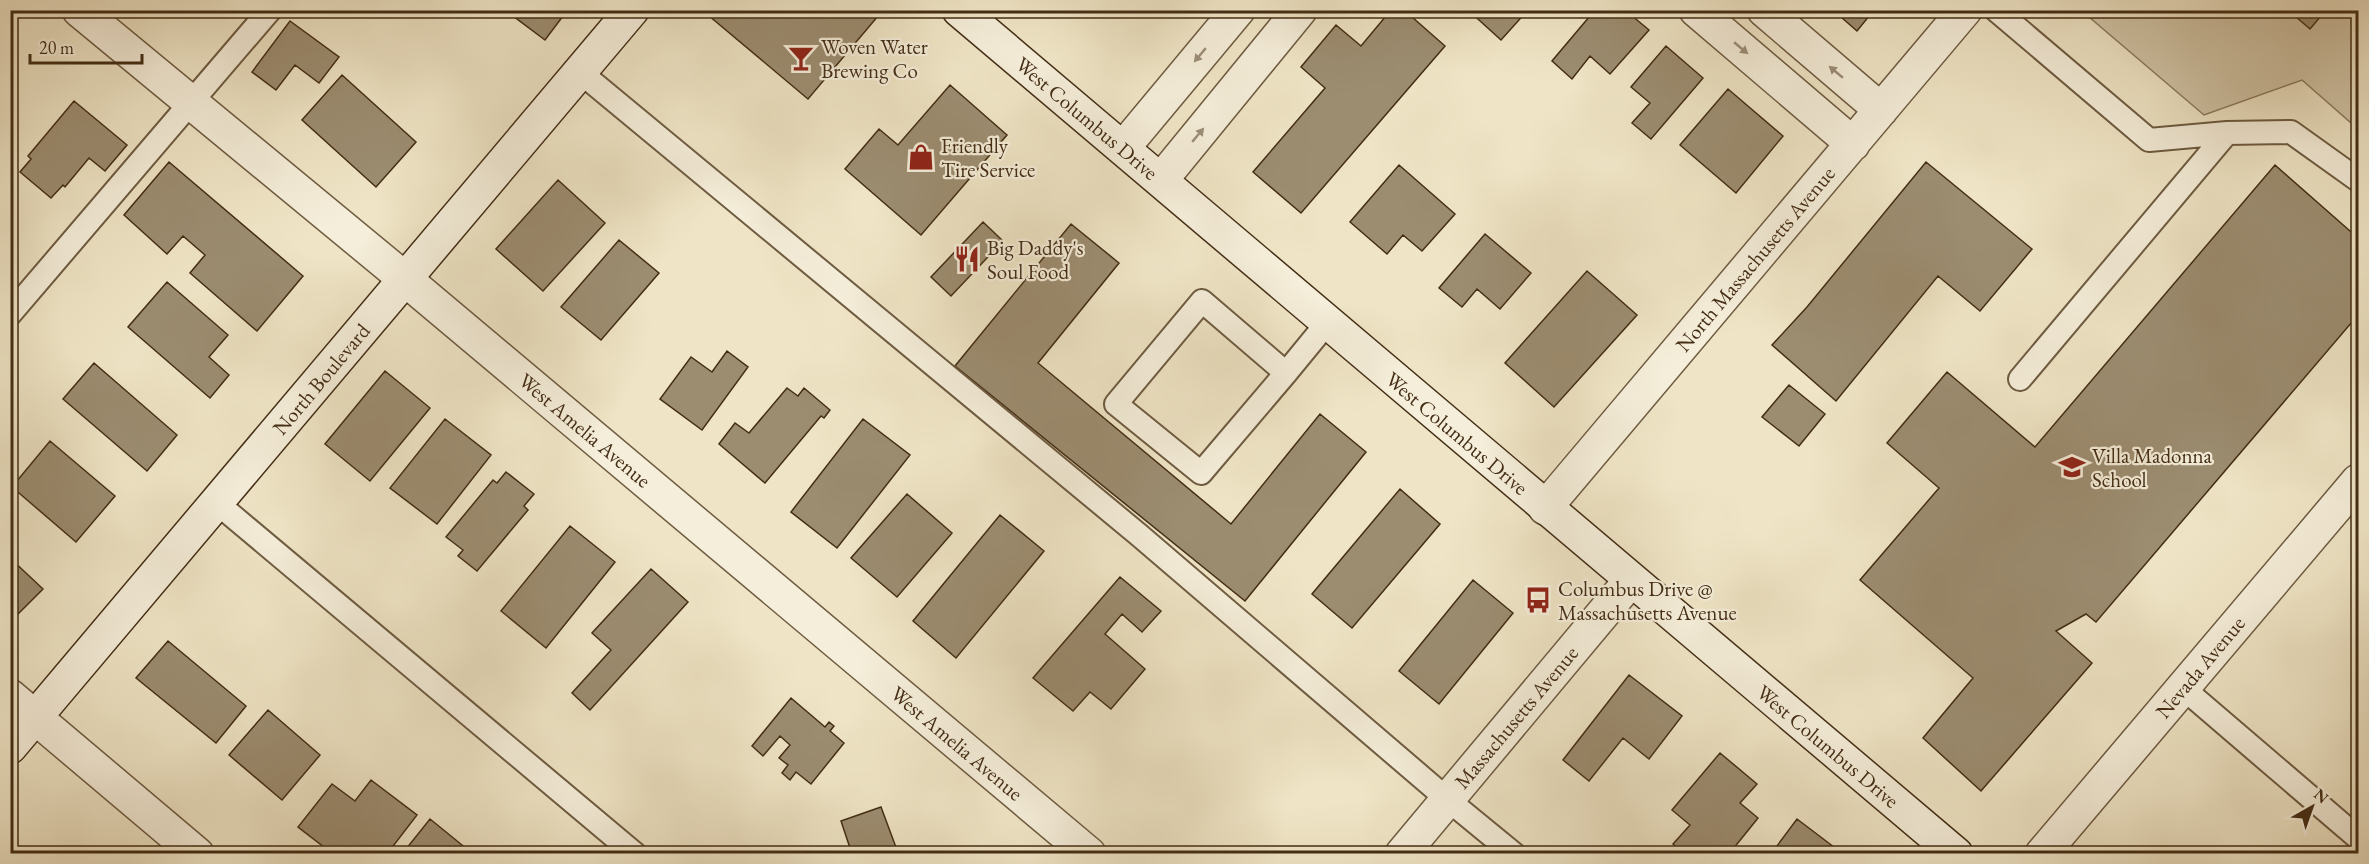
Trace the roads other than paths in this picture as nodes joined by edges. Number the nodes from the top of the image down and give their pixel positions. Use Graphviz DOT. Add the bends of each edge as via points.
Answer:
graph roads {
  1 [pos="79,10"];
  2 [pos="270,10"];
  3 [pos="632,10"];
  4 [pos="959,10"];
  5 [pos="1238,10"];
  6 [pos="1300,10"];
  7 [pos="1696,10"];
  8 [pos="1764,10"];
  9 [pos="1965,10"];
  10 [pos="1996,10"];
  11 [pos="580,72"];
  12 [pos="191,103"];
  13 [pos="1881,110"];
  14 [pos="2227,133"];
  15 [pos="1853,144"];
  16 [pos="1123,148"];
  17 [pos="1161,180"];
  18 [pos="2358,180"];
  19 [pos="405,279"];
  20 [pos="10,314"];
  21 [pos="1327,323"];
  22 [pos="1286,373"];
  23 [pos="2020,379"];
  24 [pos="2358,481"];
  25 [pos="217,503"];
  26 [pos="1545,508"];
  27 [pos="1630,580"];
  28 [pos="2183,688"];
  29 [pos="10,696"];
  30 [pos="35,718"];
  31 [pos="10,747"];
  32 [pos="1447,799"];
  33 [pos="2358,838"];
  34 [pos="197,854"];
  35 [pos="635,854"];
  36 [pos="1089,854"];
  37 [pos="1402,854"];
  38 [pos="1514,854"];
  39 [pos="1956,854"];
  40 [pos="2042,854"];
  1 -- 12 [label="street, West Amelia Avenue"];
  2 -- 12 [label="lane"];
  3 -- 11 [label="street, North Boulevard"];
  4 -- 16 [label="street, West Columbus Drive"];
  5 -- 16 [label="street, one-way"];
  17 -- 6 [label="street, one-way"];
  7 -- 15 [label="street, one-way"];
  13 -- 8 [label="street, one-way"];
  9 -- 13 [label="street, North Massachusetts Avenue"];
  10 -- 14 [label="lane" via="2149,140"];
  11 -- 19 [label="street, North Boulevard"];
  11 -- 32 [label="lane" via="1139,536"];
  12 -- 19 [label="street, West Amelia Avenue"];
  12 -- 20 [label="lane"];
  13 -- 15 [label="street, North Massachusetts Avenue"];
  14 -- 18 [label="lane" via="2291,132"];
  14 -- 23 [label="lane"];
  15 -- 26 [label="street, North Massachusetts Avenue"];
  16 -- 17 [label="street, West Columbus Drive"];
  17 -- 21 [label="street, West Columbus Drive"];
  19 -- 25 [label="street, North Boulevard"];
  19 -- 36 [label="street, West Amelia Avenue"];
  21 -- 22 [label="lane"];
  21 -- 26 [label="street, West Columbus Drive"];
  22 -- 22 [label="lane" via="1201,473 1116,404 1202,301"];
  24 -- 28 [label="street, Nevada Avenue"];
  25 -- 30 [label="street, North Boulevard"];
  25 -- 35 [label="lane"];
  26 -- 27 [label="street, West Columbus Drive"];
  27 -- 32 [label="street, Massachusetts Avenue"];
  27 -- 39 [label="street, West Columbus Drive"];
  28 -- 33 [label="lane"];
  28 -- 40 [label="street, Nevada Avenue"];
  29 -- 30 [label="street"];
  30 -- 31 [label="street, North Boulevard"];
  30 -- 34 [label="street"];
  32 -- 37 [label="street, Massachusetts Avenue"];
  32 -- 38 [label="lane"];
}
